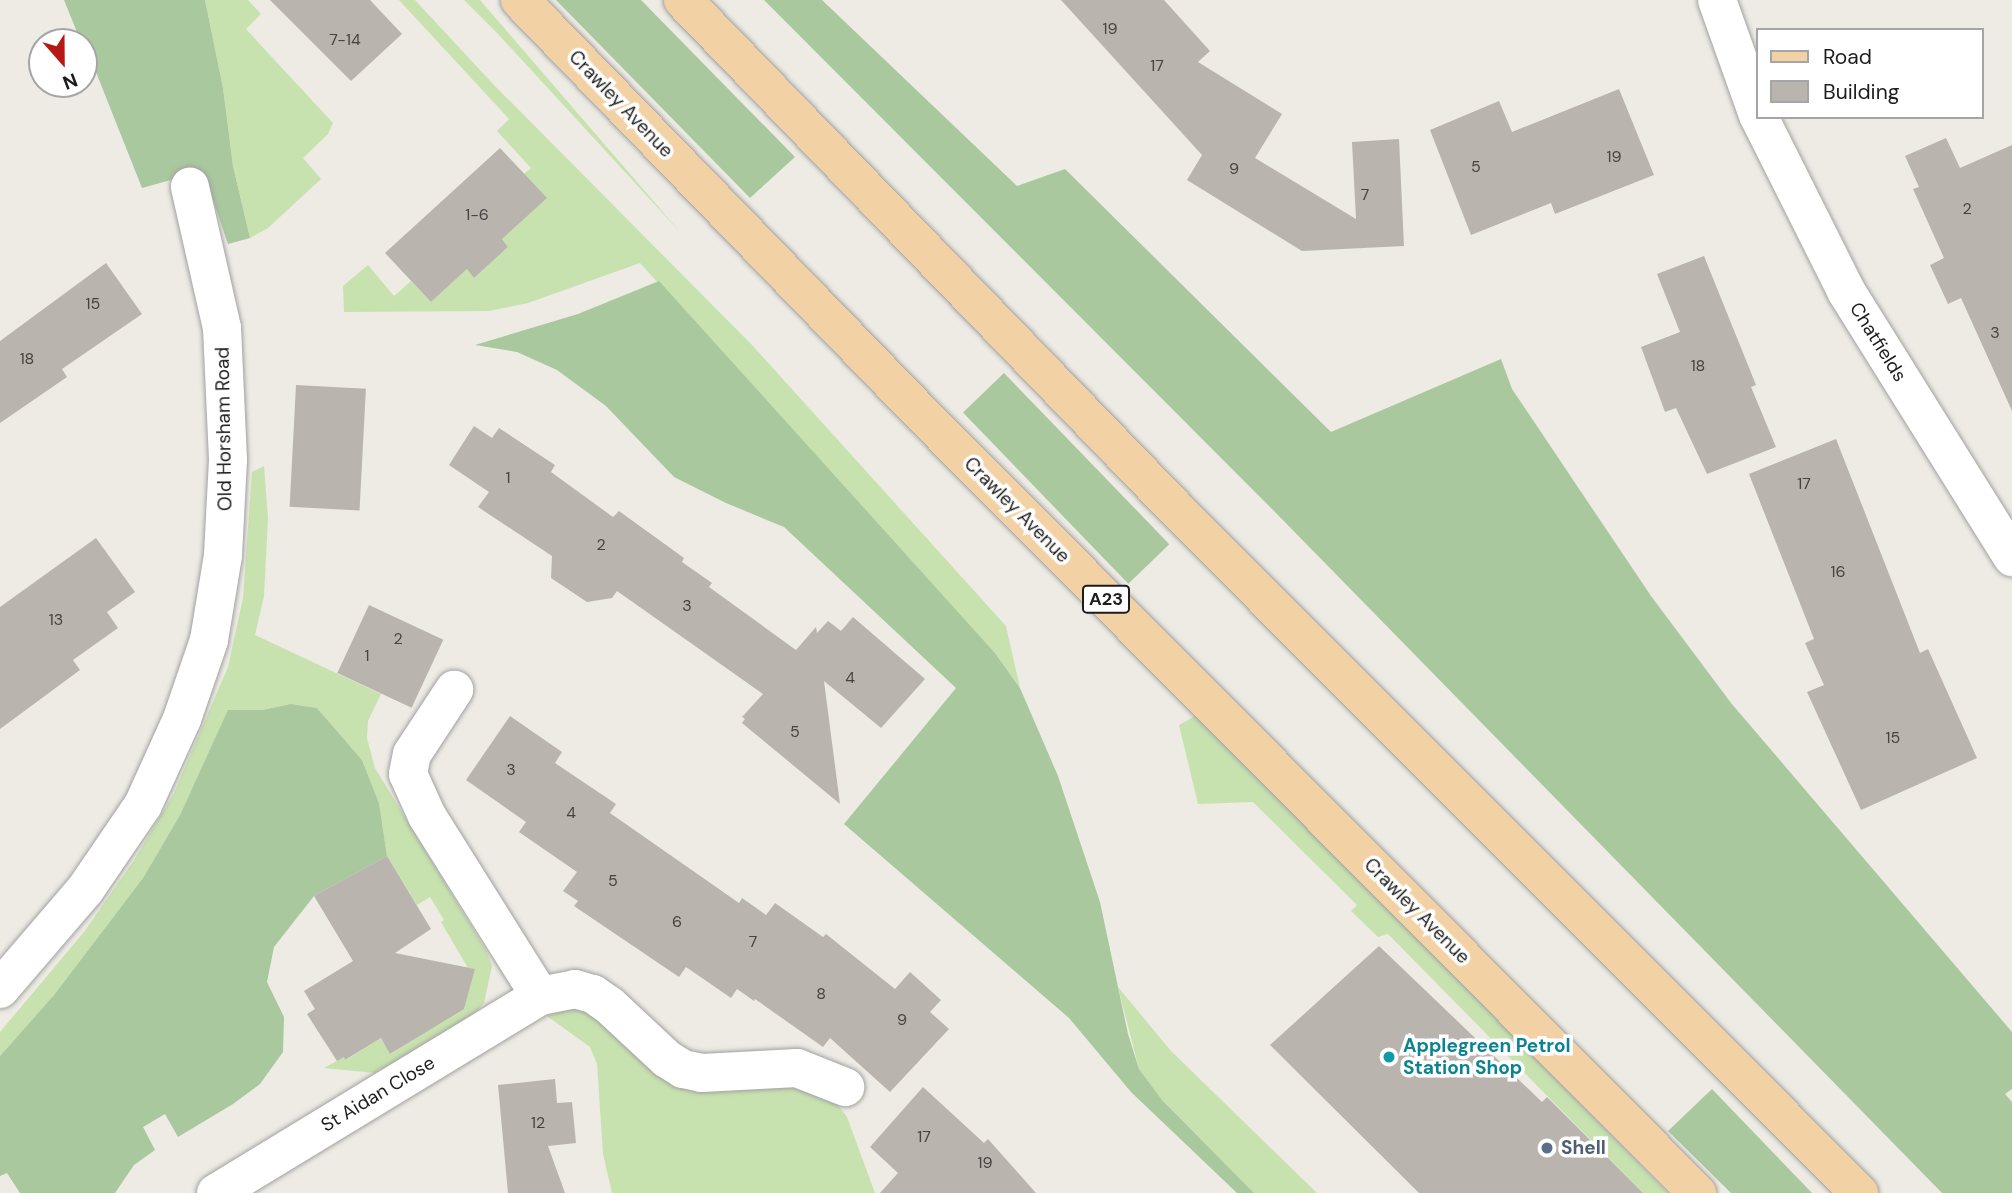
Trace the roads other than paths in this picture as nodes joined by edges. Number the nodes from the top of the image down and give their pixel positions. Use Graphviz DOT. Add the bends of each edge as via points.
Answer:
graph roads {
  1 [pos="520,0"];
  2 [pos="683,0"];
  3 [pos="1717,0"];
  4 [pos="1756,108"];
  5 [pos="1760,119"];
  6 [pos="190,187"];
  7 [pos="2012,557"];
  8 [pos="454,690"];
  9 [pos="0,989"];
  10 [pos="540,996"];
  11 [pos="845,1087"];
  12 [pos="216,1193"];
  13 [pos="1697,1193"];
  14 [pos="1859,1193"];
  1 -- 13 [label="main road, Crawley Avenue / A23" via="920,412"];
  2 -- 14 [label="main road" via="1178,511"];
  3 -- 4 [label="street, Chatfields"];
  5 -- 7 [label="street, Chatfields" via="1846,291"];
  6 -- 9 [label="street, Old Horsham Road" via="222,328 228,446 223,555 209,640 182,719 143,805 85,890"];
  8 -- 10 [label="street" via="412,754 408,774 427,816"];
  10 -- 11 [label="street, St Aidan Close" via="575,989 593,994 684,1069 702,1073 797,1068"];
  10 -- 12 [label="street, St Aidan Close"];
}
